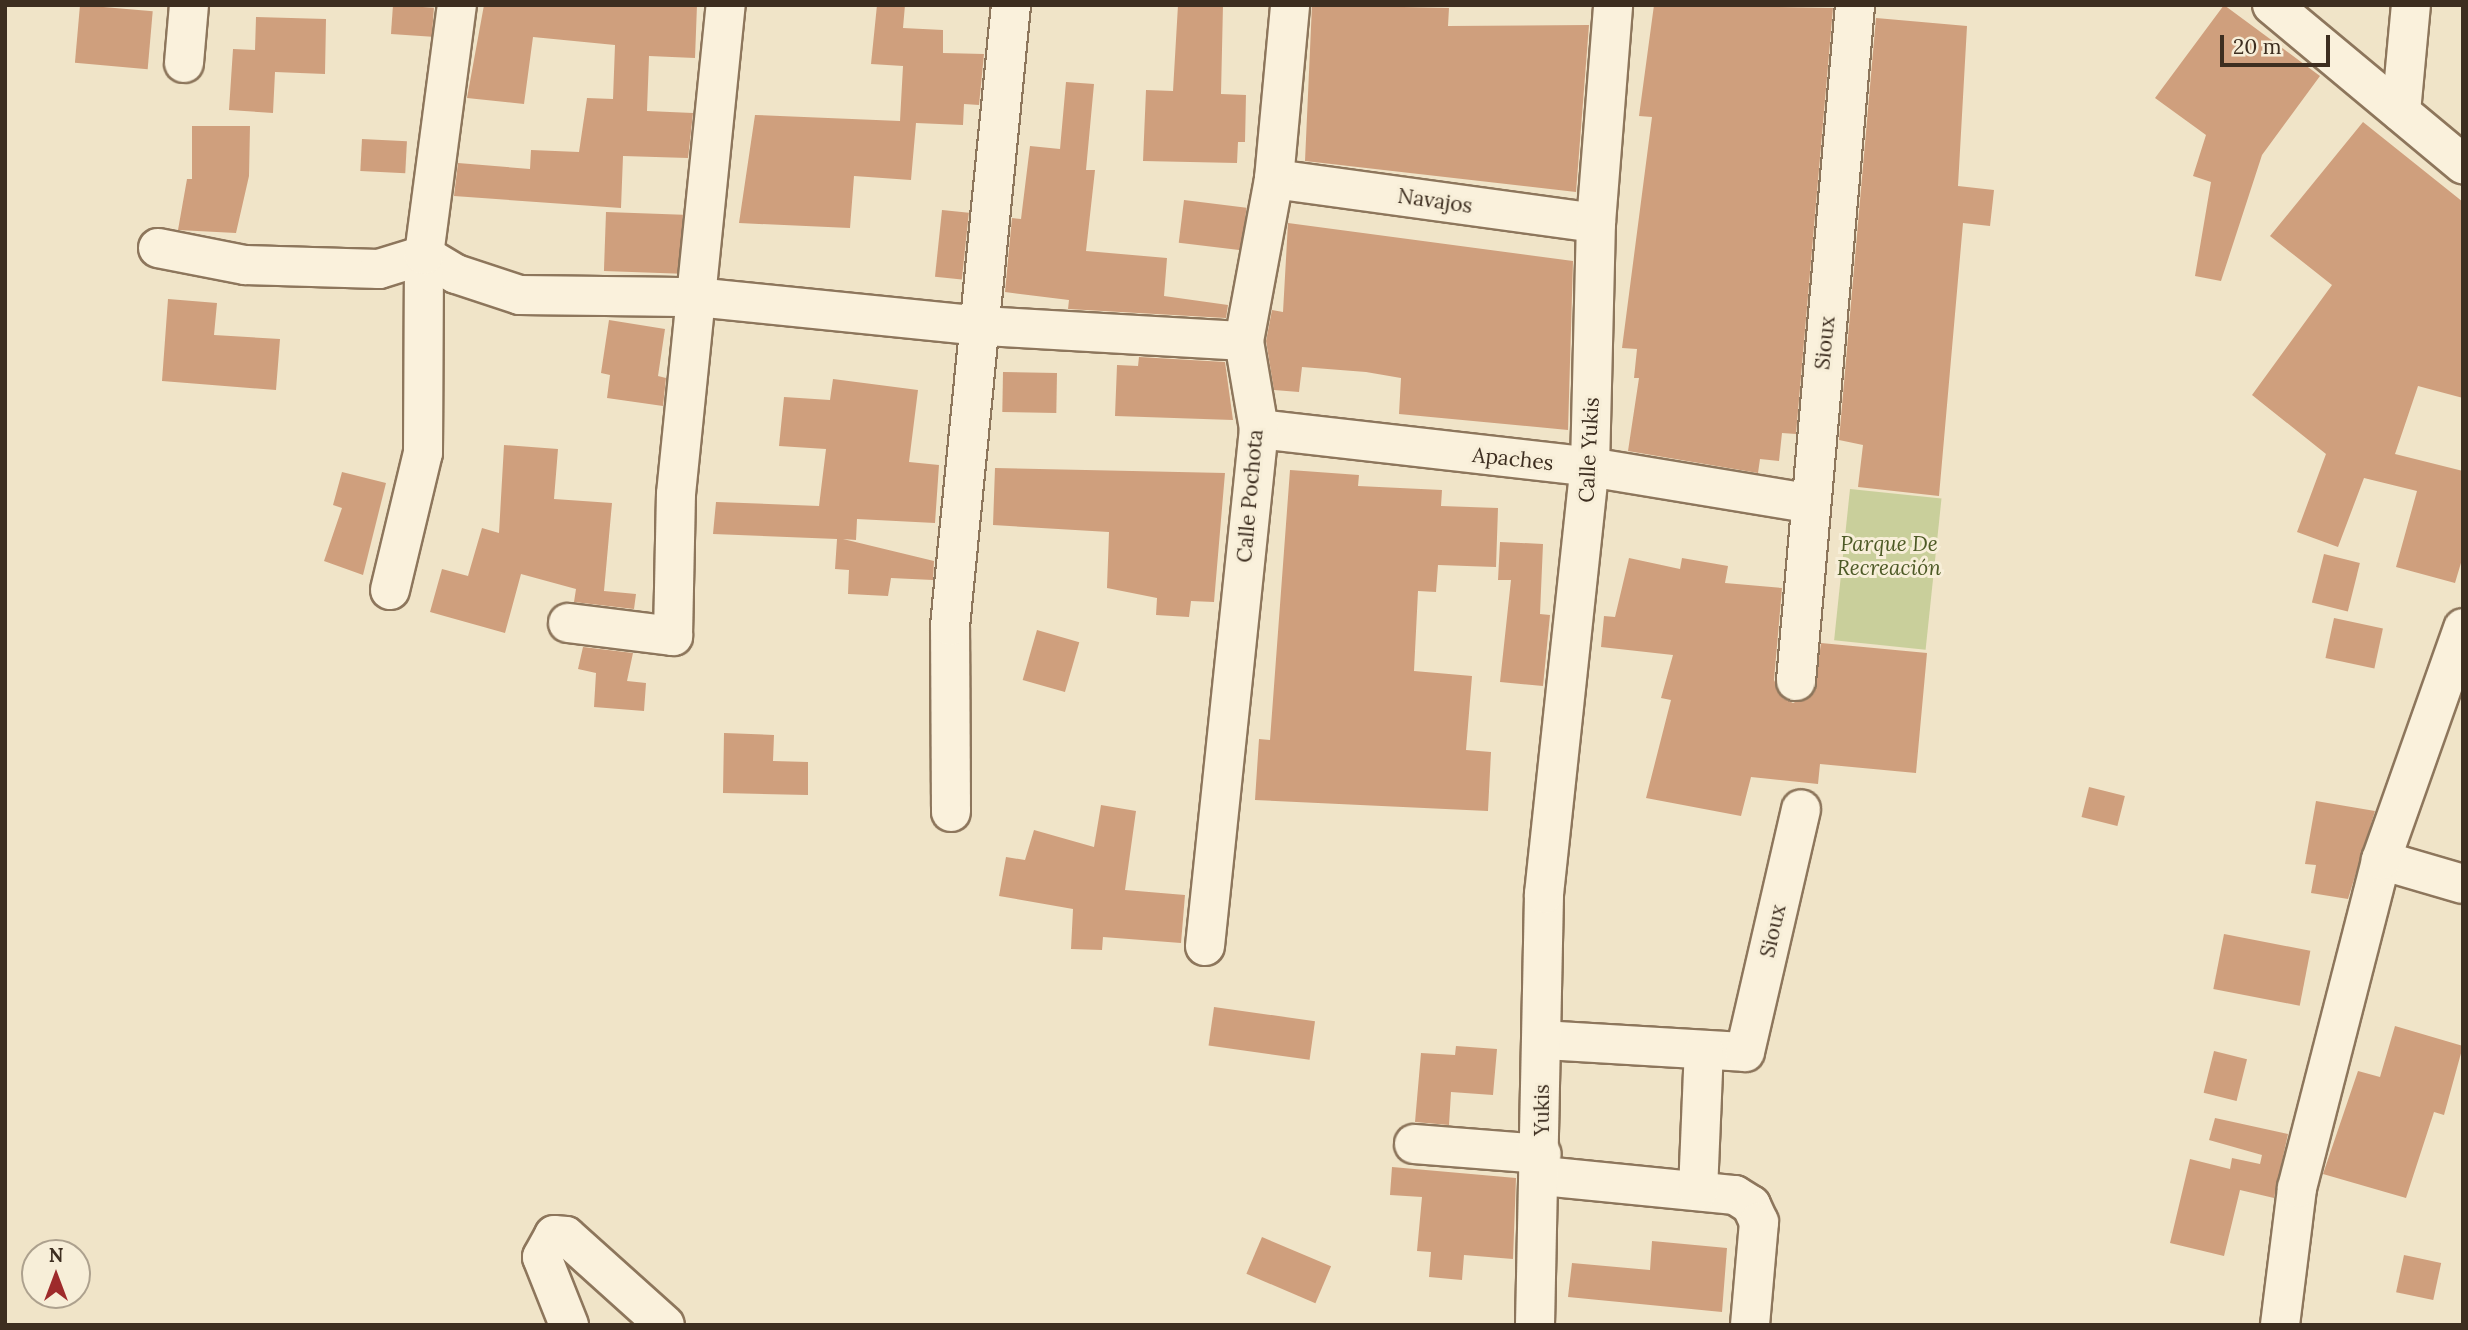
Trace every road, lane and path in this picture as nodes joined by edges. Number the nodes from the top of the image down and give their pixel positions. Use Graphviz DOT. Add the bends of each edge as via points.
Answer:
graph roads {
  1 [pos="189,5"];
  2 [pos="457,5"];
  3 [pos="726,5"];
  4 [pos="1011,5"];
  5 [pos="1290,5"];
  6 [pos="1613,5"];
  7 [pos="1855,5"];
  8 [pos="2272,5"];
  9 [pos="2411,5"];
  10 [pos="184,63"];
  11 [pos="2401,112"];
  12 [pos="2463,164"];
  13 [pos="1274,179"];
  14 [pos="1596,223"];
  15 [pos="158,248"];
  16 [pos="424,255"];
  17 [pos="696,297"];
  18 [pos="984,326"];
  19 [pos="1244,341"];
  20 [pos="1259,429"];
  21 [pos="1590,467"];
  22 [pos="1808,503"];
  23 [pos="390,590"];
  24 [pos="568,623"];
  25 [pos="2463,628"];
  26 [pos="1796,681"];
  27 [pos="1801,809"];
  28 [pos="951,812"];
  29 [pos="2381,860"];
  30 [pos="2463,884"];
  31 [pos="1544,894"];
  32 [pos="1205,946"];
  33 [pos="1543,1040"];
  34 [pos="1704,1050"];
  35 [pos="1414,1144"];
  36 [pos="1542,1165"];
  37 [pos="1698,1191"];
  38 [pos="569,1325"];
  39 [pos="665,1325"];
  40 [pos="1535,1325"];
  41 [pos="1750,1325"];
  42 [pos="2280,1325"];
  1 -- 10 [label="street"];
  2 -- 16 [label="street"];
  3 -- 17 [label="street"];
  4 -- 18 [label="street"];
  5 -- 13 [label="street, Calle Pochota"];
  6 -- 14 [label="street, Calle Yukis"];
  7 -- 22 [label="street, Sioux"];
  8 -- 11 [label="street"];
  9 -- 11 [label="street"];
  11 -- 12 [label="street"];
  13 -- 14 [label="street, Navajos"];
  13 -- 19 [label="street, Calle Pochota"];
  14 -- 21 [label="street, Calle Yukis"];
  15 -- 16 [label="street" via="245,265 379,269"];
  16 -- 17 [label="street" via="456,275 520,295"];
  16 -- 23 [label="street" via="423,453"];
  17 -- 18 [label="street"];
  17 -- 24 [label="street" via="676,494 673,636"];
  18 -- 19 [label="street"];
  18 -- 28 [label="street" via="948,658"];
  19 -- 20 [label="street, Calle Pochota"];
  20 -- 21 [label="street, Apaches"];
  20 -- 32 [label="street, Calle Pochota"];
  21 -- 22 [label="street, Apaches"];
  21 -- 31 [label="street, Calle Yukis"];
  22 -- 26 [label="street, Sioux"];
  25 -- 29 [label="street"];
  27 -- 34 [label="street, Sioux" via="1745,1052"];
  29 -- 30 [label="street"];
  29 -- 42 [label="street" via="2297,1188"];
  31 -- 33 [label="street, Yukis"];
  33 -- 34 [label="street"];
  33 -- 36 [label="street, Yukis"];
  34 -- 37 [label="street"];
  35 -- 36 [label="street"];
  36 -- 37 [label="street"];
  36 -- 40 [label="street, Yukis"];
  37 -- 41 [label="street" via="1735,1195 1751,1205 1759,1222"];
  38 -- 39 [label="street" via="542,1256 554,1235 566,1236"];
}
